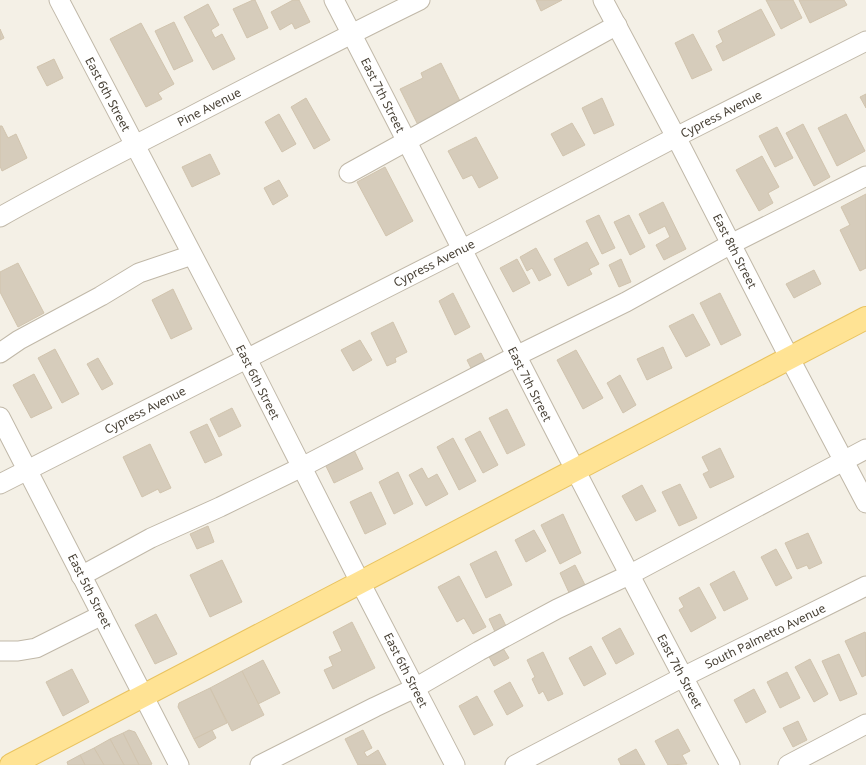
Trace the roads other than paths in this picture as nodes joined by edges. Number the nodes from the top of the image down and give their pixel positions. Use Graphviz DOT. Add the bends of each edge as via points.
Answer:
graph roads {
  1 [pos="59,0"];
  2 [pos="334,0"];
  3 [pos="420,0"];
  4 [pos="603,0"];
  5 [pos="617,25"];
  6 [pos="351,33"];
  7 [pos="866,41"];
  8 [pos="676,137"];
  9 [pos="406,142"];
  10 [pos="135,145"];
  11 [pos="349,173"];
  12 [pos="866,176"];
  13 [pos="0,217"];
  14 [pos="731,244"];
  15 [pos="461,250"];
  16 [pos="192,255"];
  17 [pos="866,318"];
  18 [pos="0,353"];
  19 [pos="516,356"];
  20 [pos="789,357"];
  21 [pos="247,359"];
  22 [pos="0,417"];
  23 [pos="866,449"];
  24 [pos="844,460"];
  25 [pos="302,467"];
  26 [pos="27,470"];
  27 [pos="574,470"];
  28 [pos="0,484"];
  29 [pos="866,503"];
  30 [pos="629,575"];
  31 [pos="81,576"];
  32 [pos="360,582"];
  33 [pos="866,586"];
  34 [pos="102,615"];
  35 [pos="0,651"];
  36 [pos="682,677"];
  37 [pos="415,688"];
  38 [pos="144,695"];
  39 [pos="866,724"];
  40 [pos="11,765"];
  41 [pos="179,765"];
  42 [pos="260,765"];
  43 [pos="455,765"];
  44 [pos="514,765"];
  45 [pos="730,765"];
  46 [pos="788,765"];
  1 -- 10 [label="street, East 6th Street"];
  2 -- 6 [label="street, East 7th Street"];
  3 -- 6 [label="street, Pine Avenue"];
  4 -- 5 [label="street, East 8th Street"];
  5 -- 8 [label="street, East 8th Street"];
  5 -- 9 [label="street"];
  6 -- 9 [label="street, East 7th Street"];
  6 -- 10 [label="street, Pine Avenue"];
  7 -- 8 [label="street, Cypress Avenue"];
  8 -- 14 [label="street, East 8th Street"];
  8 -- 15 [label="street, Cypress Avenue"];
  9 -- 11 [label="street"];
  9 -- 15 [label="street, East 7th Street"];
  10 -- 13 [label="street, Pine Avenue"];
  10 -- 16 [label="street, East 6th Street"];
  12 -- 14 [label="street"];
  14 -- 19 [label="street" via="626,302"];
  14 -- 20 [label="street, East 8th Street"];
  15 -- 19 [label="street, East 7th Street"];
  15 -- 21 [label="street, Cypress Avenue"];
  16 -- 18 [label="street" via="139,273"];
  16 -- 21 [label="street, East 6th Street"];
  17 -- 20 [label="main road"];
  19 -- 25 [label="street"];
  19 -- 27 [label="street, East 7th Street"];
  20 -- 24 [label="street, East 8th Street"];
  20 -- 27 [label="main road"];
  21 -- 25 [label="street, East 6th Street"];
  21 -- 26 [label="street, Cypress Avenue"];
  22 -- 26 [label="street, East 5th Street"];
  23 -- 24 [label="street"];
  24 -- 29 [label="street, East 8th Street"];
  24 -- 30 [label="street"];
  25 -- 31 [label="street" via="151,538"];
  25 -- 32 [label="street, East 6th Street"];
  26 -- 28 [label="street, Cypress Avenue"];
  26 -- 31 [label="street, East 5th Street"];
  27 -- 30 [label="street, East 7th Street"];
  27 -- 32 [label="main road"];
  30 -- 36 [label="street, East 7th Street"];
  30 -- 37 [label="street" via="557,609"];
  31 -- 34 [label="street, East 5th Street"];
  32 -- 37 [label="street, East 6th Street"];
  32 -- 38 [label="main road"];
  33 -- 36 [label="street, South Palmetto Avenue"];
  34 -- 35 [label="street" via="36,648 18,652"];
  34 -- 38 [label="street, East 5th Street"];
  36 -- 44 [label="street, South Palmetto Avenue"];
  36 -- 45 [label="street, East 7th Street"];
  37 -- 42 [label="street"];
  37 -- 43 [label="street, East 6th Street"];
  38 -- 40 [label="main road"];
  38 -- 41 [label="street, East 5th Street"];
  39 -- 46 [label="street"];
}
